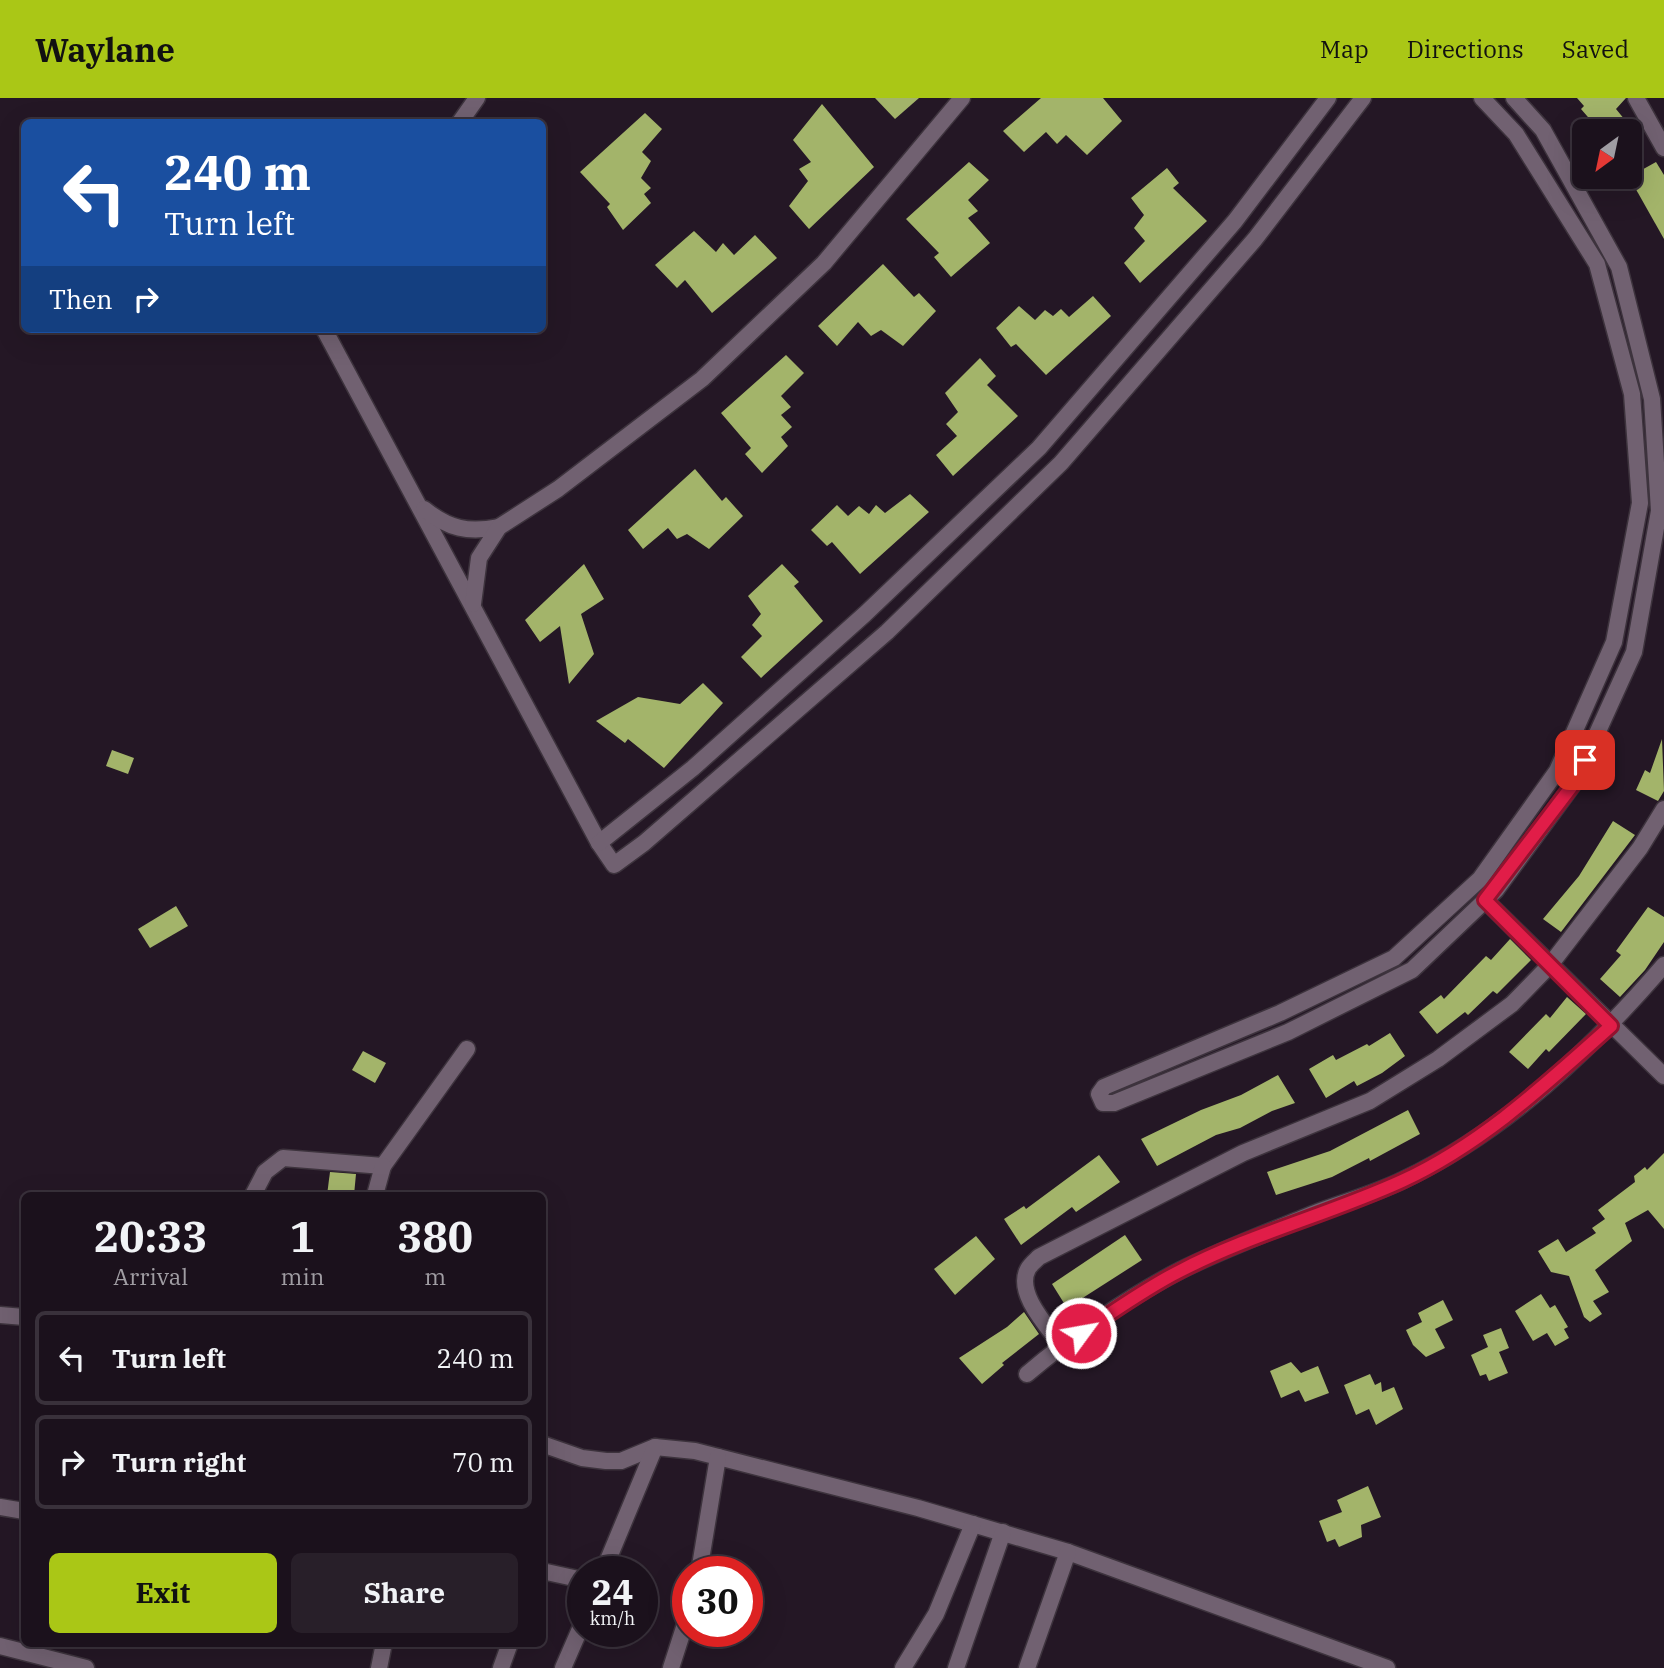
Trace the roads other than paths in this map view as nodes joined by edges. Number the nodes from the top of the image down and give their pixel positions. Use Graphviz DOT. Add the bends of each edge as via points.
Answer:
graph roads {
  1 [pos="477,98"];
  2 [pos="962,98"];
  3 [pos="1328,98"];
  4 [pos="1363,98"];
  5 [pos="1482,98"];
  6 [pos="1514,98"];
  7 [pos="1636,98"];
  8 [pos="462,119"];
  9 [pos="1664,148"];
  10 [pos="326,333"];
  11 [pos="1659,440"];
  12 [pos="416,503"];
  13 [pos="499,527"];
  14 [pos="473,604"];
  15 [pos="1664,809"];
  16 [pos="599,843"];
  17 [pos="1485,900"];
  18 [pos="1550,965"];
  19 [pos="1664,965"];
  20 [pos="1611,1026"];
  21 [pos="467,1049"];
  22 [pos="1664,1076"];
  23 [pos="383,1166"];
  24 [pos="255,1192"];
  25 [pos="375,1192"];
  26 [pos="0,1315"];
  27 [pos="21,1317"];
  28 [pos="1061,1345"];
  29 [pos="1027,1374"];
  30 [pos="546,1445"];
  31 [pos="655,1447"];
  32 [pos="718,1457"];
  33 [pos="0,1507"];
  34 [pos="21,1510"];
  35 [pos="973,1524"];
  36 [pos="1003,1532"];
  37 [pos="1068,1552"];
  38 [pos="610,1556"];
  39 [pos="702,1556"];
  40 [pos="546,1572"];
  41 [pos="567,1576"];
  42 [pos="0,1646"];
  43 [pos="383,1647"];
  44 [pos="509,1647"];
  45 [pos="572,1647"];
  46 [pos="678,1647"];
  47 [pos="86,1668"];
  48 [pos="379,1668"];
  49 [pos="501,1668"];
  50 [pos="563,1668"];
  51 [pos="671,1668"];
  52 [pos="903,1668"];
  53 [pos="956,1668"];
  54 [pos="1027,1668"];
  55 [pos="1387,1668"];
  1 -- 8 [label="street"];
  2 -- 13 [label="street" via="824,263 702,379 558,489"];
  3 -- 16 [label="street" via="1235,220 1039,448 694,768"];
  4 -- 16 [label="street" via="1255,239 1060,463 887,632 614,865"];
  5 -- 17 [label="street" via="1516,134 1597,264 1632,394 1640,503 1614,642 1558,771 1480,879 1394,958 1280,1013 1104,1087 1100,1099 1114,1103 1263,1042 1412,970"];
  6 -- 11 [label="street" via="1543,130 1619,267"];
  7 -- 9 [label="street"];
  10 -- 12 [label="street"];
  11 -- 17 [label="street" via="1659,511 1634,652 1575,782"];
  12 -- 13 [label="street" via="459,530"];
  12 -- 14 [label="street"];
  13 -- 14 [label="street" via="479,558"];
  14 -- 16 [label="street"];
  15 -- 18 [label="street" via="1640,848"];
  17 -- 18 [label="street"];
  18 -- 20 [label="street"];
  18 -- 28 [label="street" via="1511,1004 1438,1059 1370,1101 1243,1153 1040,1257 1027,1270 1028,1296"];
  19 -- 20 [label="street"];
  20 -- 22 [label="street"];
  20 -- 28 [label="street" via="1518,1109 1465,1145 1402,1181 1311,1214 1180,1271"];
  21 -- 23 [label="street"];
  23 -- 24 [label="street" via="283,1158 265,1172"];
  23 -- 25 [label="street"];
  26 -- 27 [label="street"];
  28 -- 29 [label="street"];
  30 -- 31 [label="street" via="606,1461 621,1461"];
  31 -- 32 [label="street"];
  31 -- 38 [label="street"];
  32 -- 35 [label="street"];
  32 -- 39 [label="street"];
  33 -- 34 [label="street"];
  35 -- 36 [label="street"];
  35 -- 52 [label="street" via="936,1614"];
  36 -- 37 [label="street"];
  36 -- 53 [label="street"];
  37 -- 54 [label="street"];
  37 -- 55 [label="street"];
  40 -- 41 [label="street"];
  42 -- 47 [label="street"];
  43 -- 48 [label="street"];
  44 -- 49 [label="street"];
  45 -- 50 [label="street"];
  46 -- 51 [label="street"];
}
